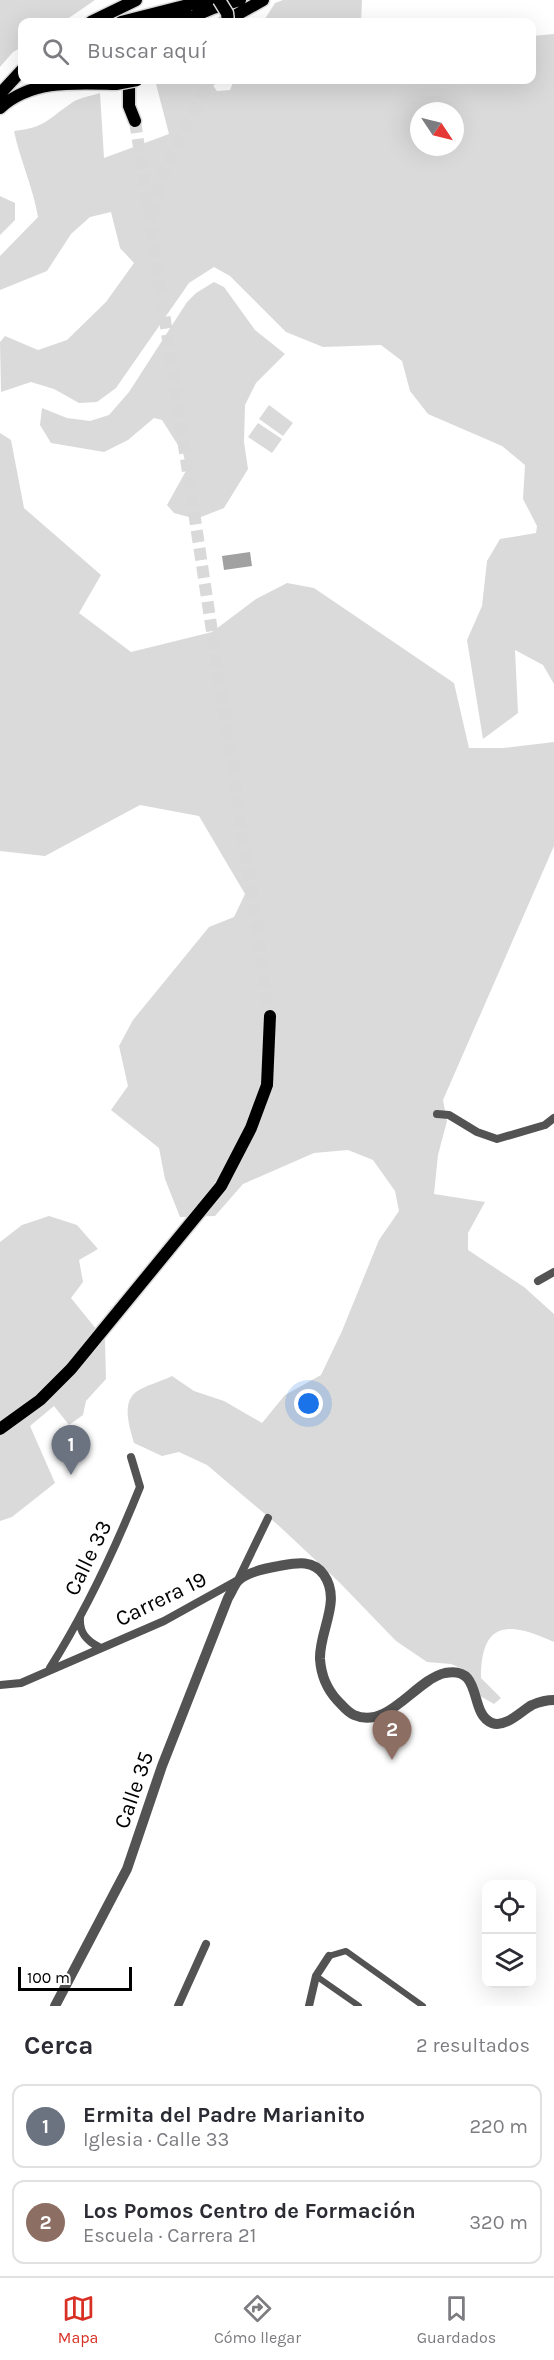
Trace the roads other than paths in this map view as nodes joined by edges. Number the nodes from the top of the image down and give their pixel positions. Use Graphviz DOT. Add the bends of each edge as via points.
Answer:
graph roads {
  1 [pos="219,0"];
  2 [pos="240,0"];
  3 [pos="263,0"];
  4 [pos="207,1"];
  5 [pos="131,3"];
  6 [pos="99,18"];
  7 [pos="137,18"];
  8 [pos="177,18"];
  9 [pos="180,18"];
  10 [pos="226,18"];
  11 [pos="233,18"];
  12 [pos="18,65"];
  13 [pos="18,74"];
  14 [pos="0,82"];
  15 [pos="58,84"];
  16 [pos="119,84"];
  17 [pos="129,84"];
  18 [pos="136,84"];
  19 [pos="0,94"];
  20 [pos="129,106"];
  21 [pos="0,108"];
  22 [pos="270,1016"];
  23 [pos="437,1114"];
  24 [pos="554,1118"];
  25 [pos="554,1272"];
  26 [pos="538,1281"];
  27 [pos="0,1429"];
  28 [pos="131,1457"];
  29 [pos="268,1518"];
  30 [pos="238,1580"];
  31 [pos="81,1615"];
  32 [pos="99,1647"];
  33 [pos="50,1669"];
  34 [pos="0,1685"];
  35 [pos="554,1700"];
  36 [pos="206,1944"];
  37 [pos="329,1956"];
  38 [pos="316,1976"];
  39 [pos="55,2006"];
  40 [pos="178,2006"];
  41 [pos="309,2006"];
  42 [pos="360,2006"];
  43 [pos="423,2006"];
  1 -- 10 [label="main road, bridge"];
  2 -- 9 [label="main road"];
  3 -- 11 [label="main road"];
  4 -- 7 [label="main road"];
  4 -- 8 [label="main road"];
  5 -- 6 [label="main road"];
  12 -- 14 [label="main road"];
  13 -- 19 [label="main road"];
  15 -- 21 [label="main road" via="28,90"];
  16 -- 20 [label="main road"];
  17 -- 20 [label="main road"];
  18 -- 20 [label="main road" via="135,121"];
  22 -- 27 [label="main road" via="267,1085 251,1128 221,1186 71,1368 40,1400"];
  23 -- 24 [label="street" via="448,1115 497,1139 545,1125"];
  25 -- 26 [label="street"];
  28 -- 31 [label="street, Calle 33" via="140,1487"];
  29 -- 30 [label="street"];
  30 -- 32 [label="street, Carrera 19" via="164,1621"];
  30 -- 35 [label="street" via="303,1562 320,1570 332,1595 322,1639 323,1677 334,1696 354,1715 383,1715 423,1685 451,1673 471,1683 478,1710 494,1724 507,1722 534,1704"];
  30 -- 39 [label="street, Calle 35" via="162,1766 127,1869"];
  31 -- 32 [label="street, Carrera 19" via="83,1635"];
  31 -- 33 [label="street, Calle 33"];
  32 -- 33 [label="street, Carrera 19"];
  33 -- 34 [label="street, Carrera 19" via="21,1683"];
  36 -- 40 [label="street"];
  37 -- 38 [label="street"];
  37 -- 43 [label="street" via="346,1951"];
  38 -- 41 [label="street"];
  38 -- 42 [label="street"];
}
